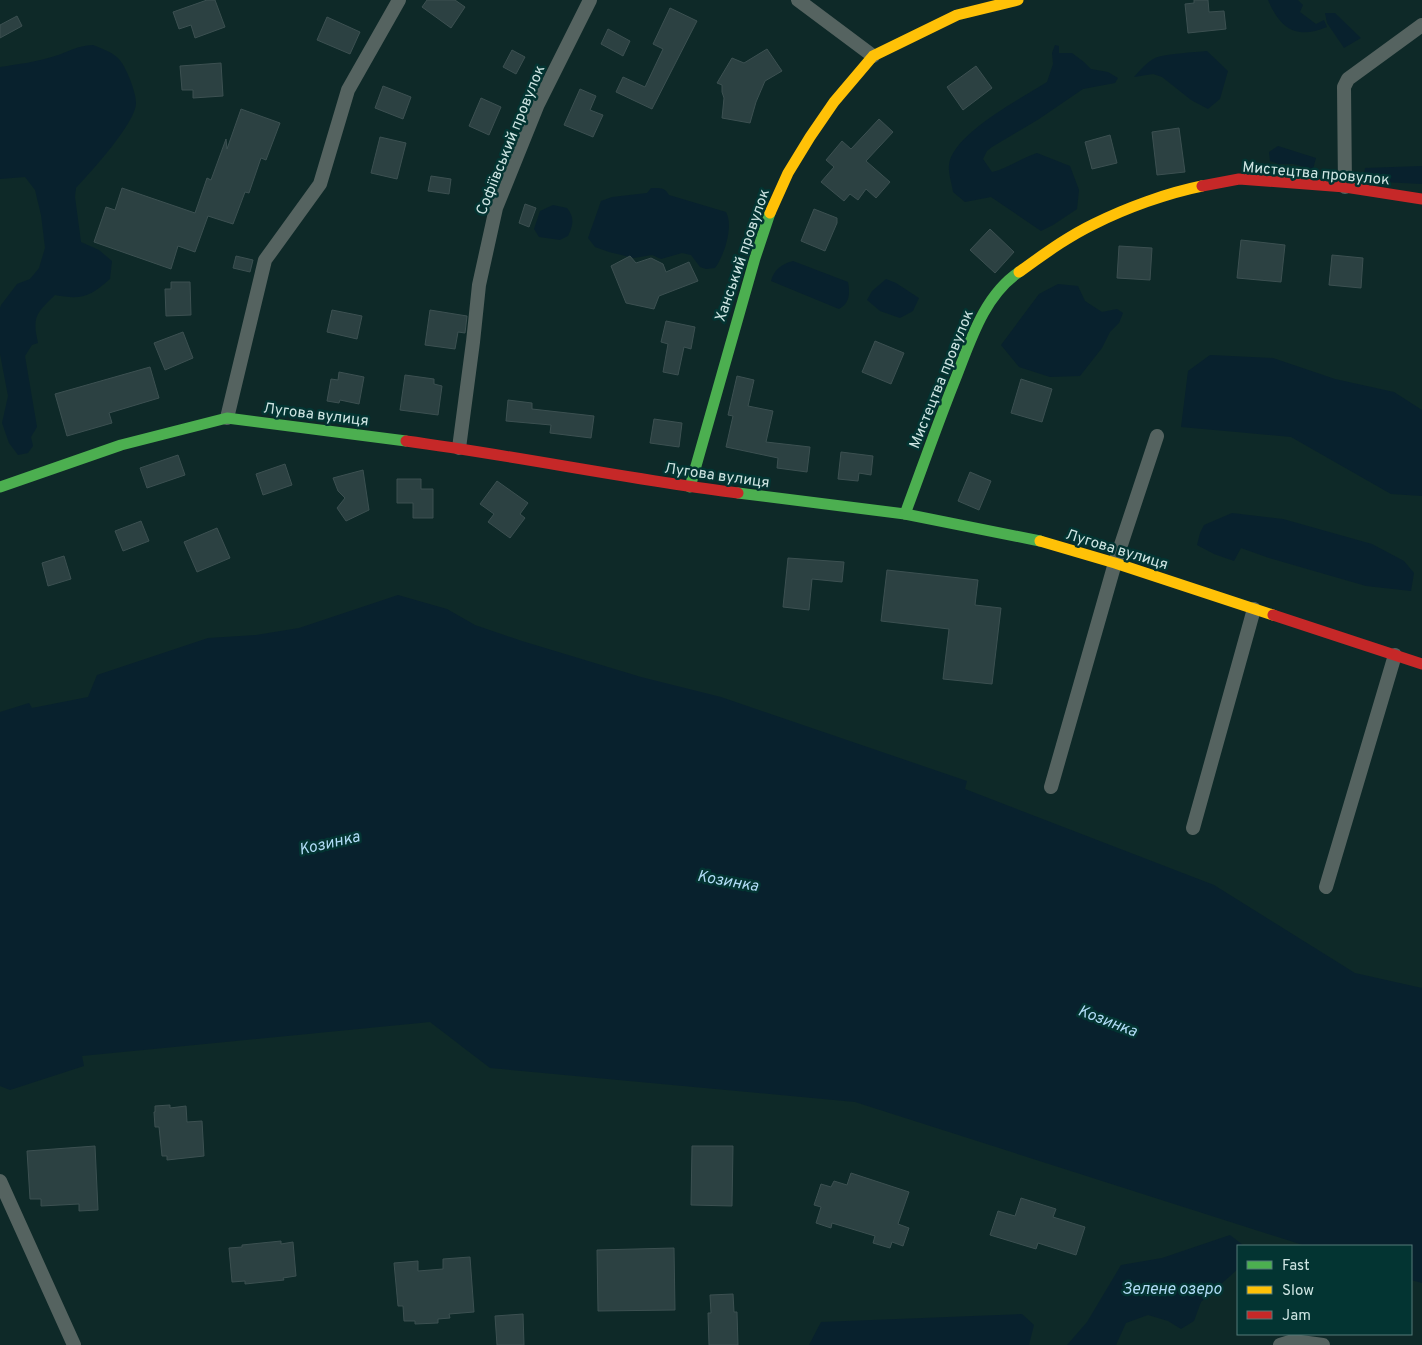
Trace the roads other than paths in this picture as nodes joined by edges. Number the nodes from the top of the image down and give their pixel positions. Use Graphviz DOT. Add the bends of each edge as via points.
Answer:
graph roads {
  1 [pos="399,0"];
  2 [pos="590,0"];
  3 [pos="798,0"];
  4 [pos="1018,0"];
  5 [pos="1422,25"];
  6 [pos="873,56"];
  7 [pos="1345,187"];
  8 [pos="1422,199"];
  9 [pos="227,418"];
  10 [pos="1157,436"];
  11 [pos="459,448"];
  12 [pos="0,486"];
  13 [pos="690,487"];
  14 [pos="905,514"];
  15 [pos="1115,563"];
  16 [pos="1254,609"];
  17 [pos="1395,655"];
  18 [pos="1422,664"];
  19 [pos="1051,787"];
  20 [pos="1193,828"];
  21 [pos="1326,887"];
  22 [pos="0,1181"];
  23 [pos="74,1345"];
  24 [pos="1280,1345"];
  25 [pos="1323,1345"];
  1 -- 9 [label="street" via="348,90 320,184 265,260"];
  2 -- 11 [label="street, Софіївський провулок" via="538,104 496,208 479,285"];
  3 -- 6 [label="street"];
  4 -- 6 [label="street, Ханський провулок" via="957,15"];
  5 -- 7 [label="street" via="1348,79 1344,87"];
  6 -- 13 [label="street, Ханський провулок" via="834,102 810,137 788,173 770,213"];
  7 -- 8 [label="street, Мистецтва провулок"];
  7 -- 14 [label="street, Мистецтва провулок" via="1239,179 1183,190 1094,224 1010,278 996,293 975,330"];
  9 -- 11 [label="street, Лугова вулиця"];
  9 -- 12 [label="street, Лугова вулиця" via="120,446"];
  10 -- 15 [label="street"];
  11 -- 13 [label="street, Лугова вулиця"];
  13 -- 14 [label="street, Лугова вулиця"];
  14 -- 15 [label="street, Лугова вулиця" via="1043,542"];
  15 -- 16 [label="street, Лугова вулиця"];
  15 -- 19 [label="street"];
  16 -- 17 [label="street, Лугова вулиця"];
  16 -- 20 [label="street"];
  17 -- 18 [label="street, Лугова вулиця"];
  17 -- 21 [label="street"];
  22 -- 23 [label="street"];
  24 -- 25 [label="street" via="1294,1341"];
}
